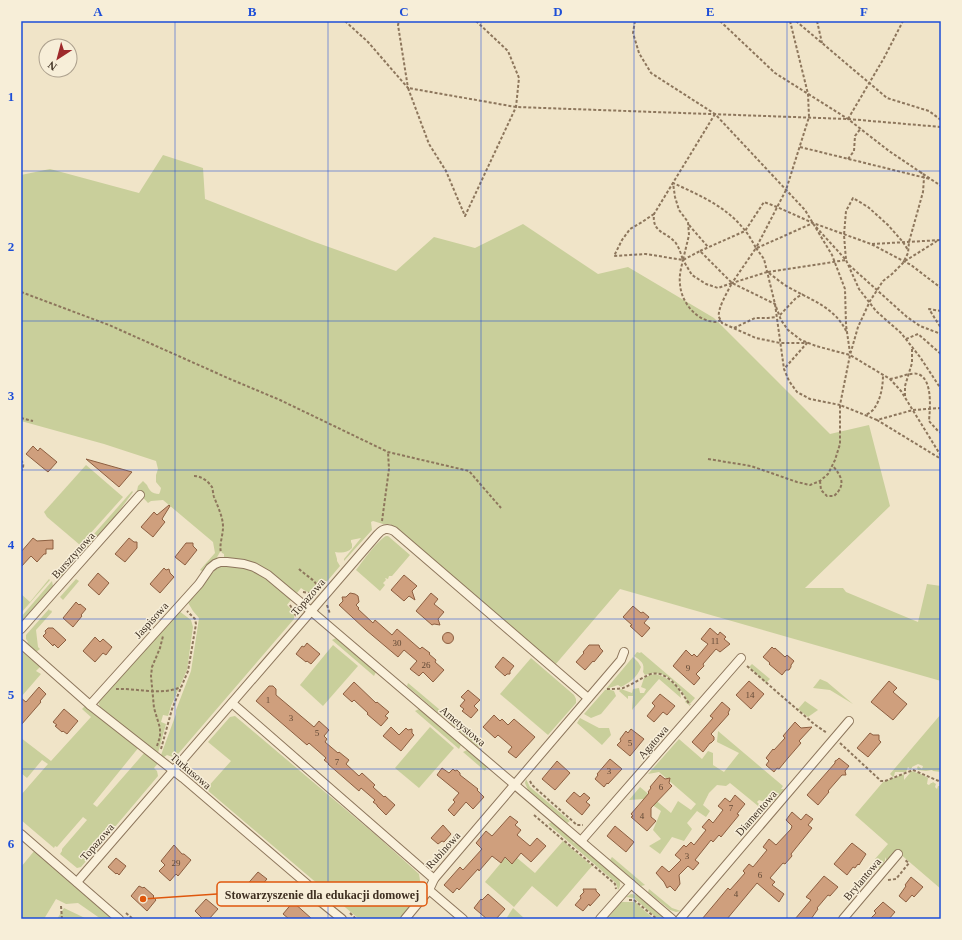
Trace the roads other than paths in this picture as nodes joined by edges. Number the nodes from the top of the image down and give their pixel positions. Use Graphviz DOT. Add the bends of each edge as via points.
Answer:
graph roads {
  1 [pos="140,495"];
  2 [pos="234,562"];
  3 [pos="311,611"];
  4 [pos="21,629"];
  5 [pos="21,644"];
  6 [pos="624,652"];
  7 [pos="741,658"];
  8 [pos="588,698"];
  9 [pos="232,703"];
  10 [pos="90,704"];
  11 [pos="849,721"];
  12 [pos="173,770"];
  13 [pos="514,784"];
  14 [pos="21,834"];
  15 [pos="581,841"];
  16 [pos="898,854"];
  17 [pos="434,879"];
  18 [pos="77,882"];
  19 [pos="631,884"];
  20 [pos="429,890"];
  21 [pos="118,919"];
  22 [pos="342,919"];
  23 [pos="405,919"];
  24 [pos="463,919"];
  25 [pos="600,919"];
  26 [pos="672,919"];
  27 [pos="680,919"];
  28 [pos="843,919"];
  1 -- 4 [label="street, Bursztynowa"];
  2 -- 3 [label="street, Ametystowa" via="261,570"];
  2 -- 10 [label="street, Jaspisowa" via="220,562 212,566 199,584"];
  3 -- 8 [label="street, Topazowa" via="380,530 391,529"];
  3 -- 9 [label="street, Topazowa"];
  3 -- 13 [label="street, Ametystowa"];
  5 -- 10 [label="street, Turkusowa"];
  6 -- 8 [label="street, Rubinowa"];
  7 -- 15 [label="street, Agatowa"];
  8 -- 13 [label="street, Rubinowa"];
  9 -- 12 [label="street, Topazowa"];
  9 -- 17 [label="street, Rubinowa"];
  10 -- 12 [label="street, Turkusowa"];
  11 -- 27 [label="street, Diamentowa"];
  12 -- 18 [label="street, Topazowa"];
  12 -- 22 [label="street, Turkusowa" via="306,884 321,902"];
  13 -- 15 [label="street, Ametystowa"];
  13 -- 17 [label="street, Rubinowa"];
  14 -- 18 [label="street"];
  15 -- 19 [label="street, Ametystowa"];
  16 -- 28 [label="street, Brylantowa"];
  17 -- 20 [label="street"];
  18 -- 21 [label="street"];
  19 -- 25 [label="street"];
  19 -- 26 [label="street, Ametystowa"];
  20 -- 23 [label="street"];
  20 -- 24 [label="street"];
}
